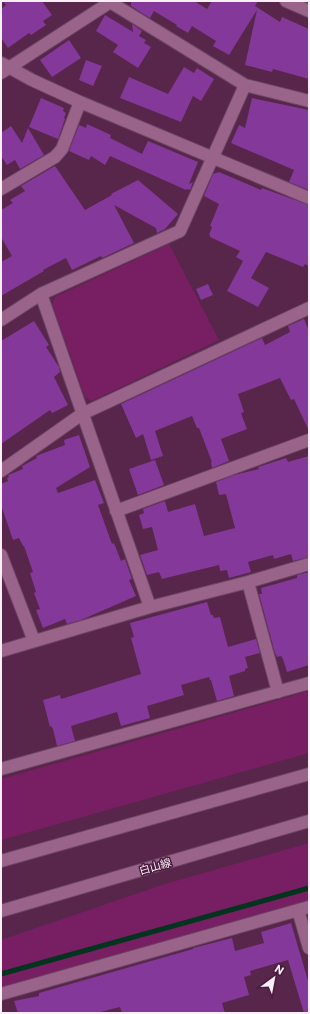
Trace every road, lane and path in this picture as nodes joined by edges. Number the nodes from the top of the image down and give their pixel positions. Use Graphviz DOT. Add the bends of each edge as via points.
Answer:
graph roads {
  1 [pos="286,1"];
  2 [pos="111,2"];
  3 [pos="309,11"];
  4 [pos="4,68"];
  5 [pos="245,85"];
  6 [pos="309,101"];
  7 [pos="80,102"];
  8 [pos="212,158"];
  9 [pos="1,189"];
  10 [pos="309,198"];
  11 [pos="41,294"];
  12 [pos="309,308"];
  13 [pos="1,320"];
  14 [pos="82,414"];
  15 [pos="309,440"];
  16 [pos="1,471"];
  17 [pos="116,511"];
  18 [pos="1,555"];
  19 [pos="309,564"];
  20 [pos="248,582"];
  21 [pos="150,607"];
  22 [pos="34,641"];
  23 [pos="1,651"];
  24 [pos="309,683"];
  25 [pos="278,692"];
  26 [pos="1,769"];
  27 [pos="309,774"];
  28 [pos="309,821"];
  29 [pos="1,861"];
  30 [pos="304,909"];
  31 [pos="1,911"];
  32 [pos="309,948"];
  33 [pos="1,994"];
  1 -- 3 [label="street"];
  2 -- 4 [label="street"];
  2 -- 5 [label="street"];
  4 -- 7 [label="street"];
  5 -- 6 [label="street"];
  5 -- 8 [label="street"];
  7 -- 8 [label="street"];
  7 -- 9 [label="street" via="62,149 55,157"];
  8 -- 10 [label="street"];
  8 -- 11 [label="street" via="180,231"];
  11 -- 13 [label="street"];
  11 -- 14 [label="street"];
  12 -- 14 [label="street"];
  14 -- 16 [label="street"];
  14 -- 17 [label="street"];
  15 -- 17 [label="street"];
  17 -- 21 [label="street"];
  18 -- 22 [label="street"];
  19 -- 20 [label="street"];
  20 -- 21 [label="street"];
  20 -- 25 [label="street"];
  21 -- 22 [label="street"];
  22 -- 23 [label="street"];
  24 -- 25 [label="street"];
  25 -- 26 [label="street"];
  27 -- 29 [label="street"];
  28 -- 31 [label="street, 白山線"];
  30 -- 32 [label="street"];
  30 -- 33 [label="street"];
}
